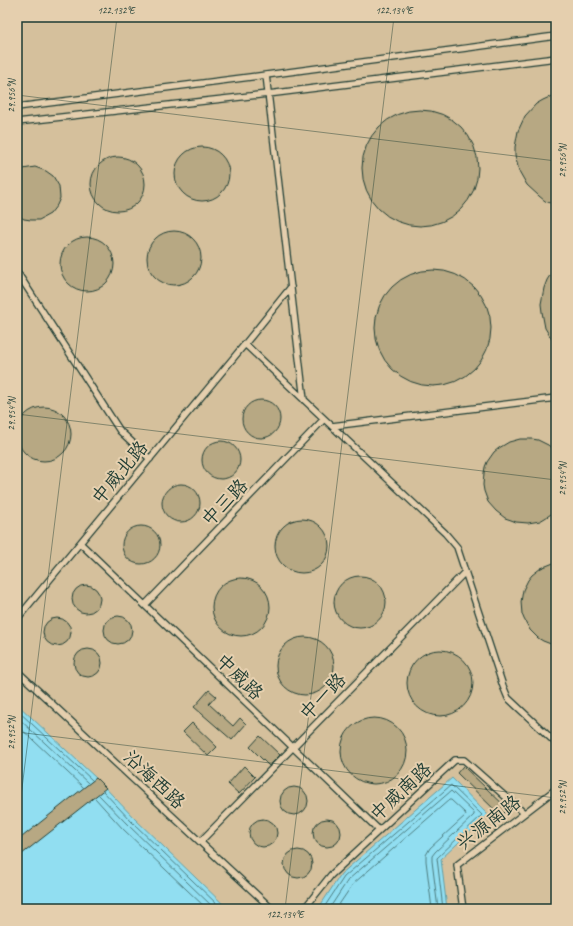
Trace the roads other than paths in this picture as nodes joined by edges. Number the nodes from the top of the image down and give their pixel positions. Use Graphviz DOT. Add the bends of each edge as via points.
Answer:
graph roads {
  1 [pos="556,36"];
  2 [pos="556,58"];
  3 [pos="266,75"];
  4 [pos="268,94"];
  5 [pos="17,107"];
  6 [pos="17,122"];
  7 [pos="17,272"];
  8 [pos="291,287"];
  9 [pos="245,344"];
  10 [pos="556,398"];
  11 [pos="304,400"];
  12 [pos="324,419"];
  13 [pos="332,426"];
  14 [pos="150,459"];
  15 [pos="80,543"];
  16 [pos="465,572"];
  17 [pos="145,605"];
  18 [pos="17,619"];
  19 [pos="17,670"];
  20 [pos="556,743"];
  21 [pos="293,747"];
  22 [pos="556,789"];
  23 [pos="524,813"];
  24 [pos="379,830"];
  25 [pos="200,842"];
  26 [pos="272,909"];
  27 [pos="304,909"];
  28 [pos="463,909"];
  1 -- 3 [label="lane"];
  2 -- 4 [label="lane"];
  3 -- 4 [label="lane"];
  3 -- 5 [label="lane"];
  4 -- 6 [label="lane"];
  4 -- 8 [label="lane"];
  7 -- 14 [label="lane" via="120,431"];
  8 -- 9 [label="lane, 中威北路"];
  8 -- 11 [label="lane"];
  9 -- 11 [label="lane"];
  9 -- 14 [label="lane, 中威北路"];
  10 -- 13 [label="lane"];
  11 -- 12 [label="lane"];
  12 -- 13 [label="lane"];
  12 -- 17 [label="lane, 中三路"];
  13 -- 16 [label="lane" via="445,532 457,547"];
  14 -- 15 [label="lane, 中威北路"];
  15 -- 17 [label="lane, 中威路"];
  15 -- 18 [label="lane, 中威北路"];
  16 -- 20 [label="lane" via="508,698"];
  16 -- 21 [label="lane, 中一路"];
  17 -- 21 [label="lane, 中威路"];
  19 -- 25 [label="lane, 沿海西路"];
  21 -- 24 [label="lane, 中威路"];
  21 -- 25 [label="lane, 中一路"];
  22 -- 23 [label="lane, 兴源南路"];
  23 -- 24 [label="lane, 中威南路" via="464,760 455,760"];
  23 -- 28 [label="lane, 兴源南路" via="457,865"];
  24 -- 27 [label="lane, 中威南路" via="331,875"];
  25 -- 26 [label="lane, 沿海西路"];
}
